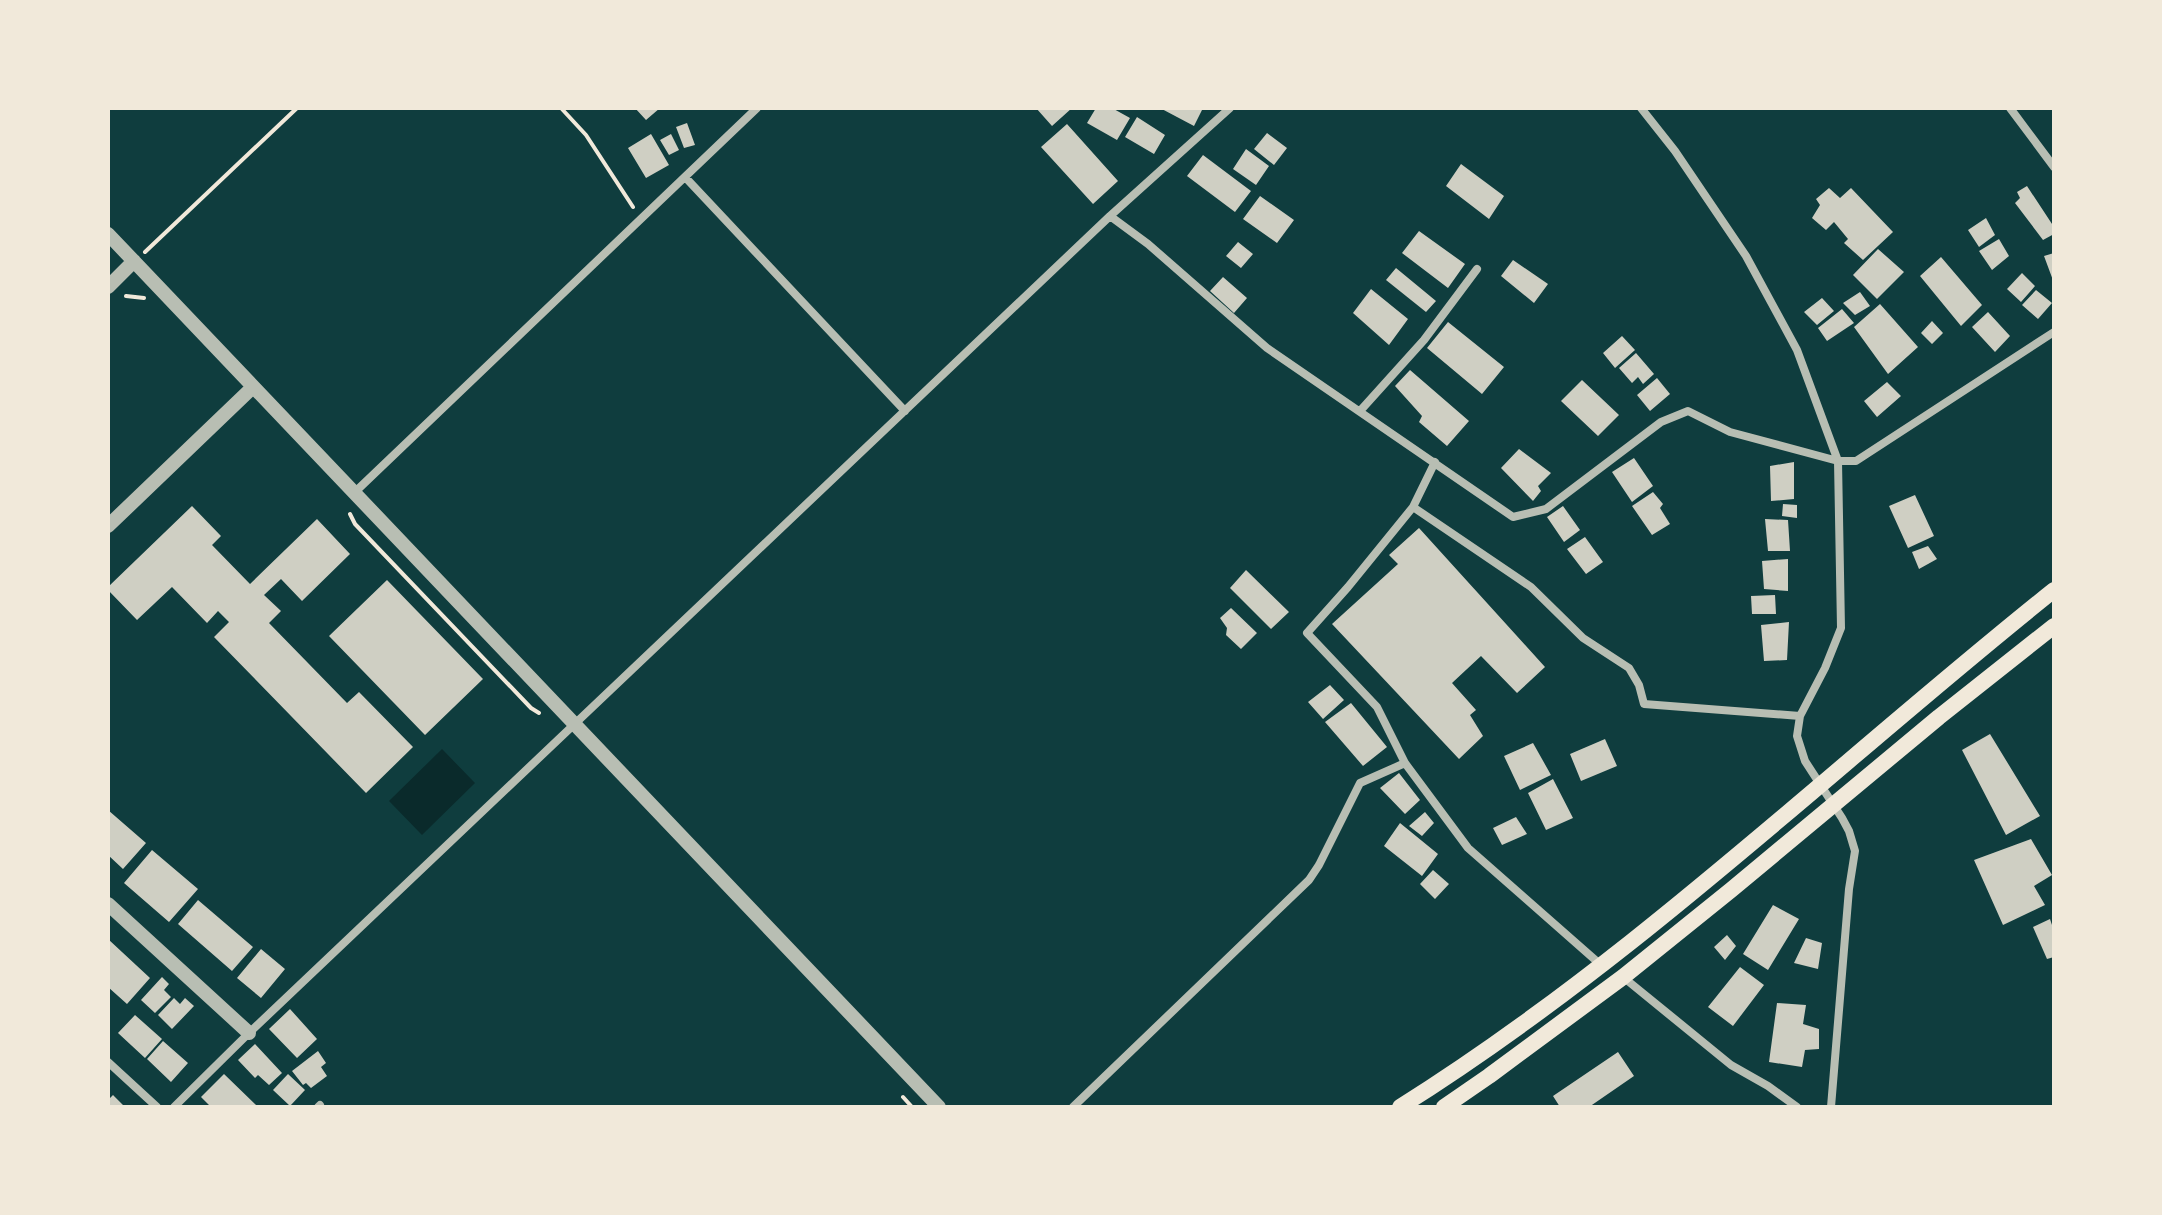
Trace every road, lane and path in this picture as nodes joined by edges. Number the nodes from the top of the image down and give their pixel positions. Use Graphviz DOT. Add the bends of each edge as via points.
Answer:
graph roads {
  1 [pos="297,108"];
  2 [pos="561,108"];
  3 [pos="757,108"];
  4 [pos="1230,108"];
  5 [pos="1641,108"];
  6 [pos="2010,108"];
  7 [pos="2054,167"];
  8 [pos="685,177"];
  9 [pos="1110,216"];
  10 [pos="641,219"];
  11 [pos="108,234"];
  12 [pos="134,261"];
  13 [pos="1477,269"];
  14 [pos="108,287"];
  15 [pos="2054,332"];
  16 [pos="253,387"];
  17 [pos="905,411"];
  18 [pos="1360,411"];
  19 [pos="1838,461"];
  20 [pos="1435,462"];
  21 [pos="354,493"];
  22 [pos="1413,507"];
  23 [pos="108,526"];
  24 [pos="2054,590"];
  25 [pos="2054,626"];
  26 [pos="1800,716"];
  27 [pos="575,725"];
  28 [pos="1405,763"];
  29 [pos="1821,786"];
  30 [pos="1833,803"];
  31 [pos="108,904"];
  32 [pos="1601,965"];
  33 [pos="1623,977"];
  34 [pos="249,1033"];
  35 [pos="108,1062"];
  36 [pos="157,1107"];
  37 [pos="174,1107"];
  38 [pos="939,1107"];
  39 [pos="1073,1107"];
  40 [pos="1400,1107"];
  41 [pos="1444,1107"];
  42 [pos="1797,1107"];
  43 [pos="1831,1107"];
  1 -- 12 [label="path"];
  2 -- 10 [label="path" via="586,135"];
  3 -- 8 [label="street"];
  4 -- 9 [label="street"];
  5 -- 19 [label="street" via="1746,256 1797,350"];
  6 -- 7 [label="street"];
  8 -- 10 [label="street"];
  8 -- 17 [label="street"];
  9 -- 17 [label="street"];
  9 -- 18 [label="street" via="1267,348"];
  10 -- 21 [label="street"];
  11 -- 12 [label="street"];
  12 -- 14 [label="street"];
  12 -- 16 [label="street"];
  13 -- 18 [label="street" via="1424,340"];
  15 -- 19 [label="street" via="1856,461"];
  16 -- 21 [label="street"];
  16 -- 23 [label="street"];
  17 -- 27 [label="street"];
  18 -- 20 [label="street"];
  19 -- 20 [label="street" via="1730,432 1688,411 1661,422 1546,509 1513,517"];
  19 -- 26 [label="street" via="1841,628"];
  20 -- 22 [label="street"];
  21 -- 27 [label="street"];
  22 -- 26 [label="street" via="1531,587 1583,638 1629,668 1644,704"];
  22 -- 28 [label="street" via="1307,633 1377,707"];
  24 -- 29 [label="main road"];
  25 -- 30 [label="main road"];
  26 -- 29 [label="street" via="1797,736"];
  27 -- 34 [label="street"];
  27 -- 38 [label="street"];
  28 -- 32 [label="street" via="1468,848"];
  28 -- 39 [label="street" via="1360,783 1309,880"];
  29 -- 30 [label="street"];
  29 -- 32 [label="main road"];
  30 -- 33 [label="main road"];
  30 -- 43 [label="street" via="1855,851"];
  31 -- 34 [label="street"];
  32 -- 40 [label="main road"];
  33 -- 41 [label="main road"];
  33 -- 42 [label="street" via="1731,1065"];
  34 -- 37 [label="street"];
  35 -- 36 [label="street"];
}
